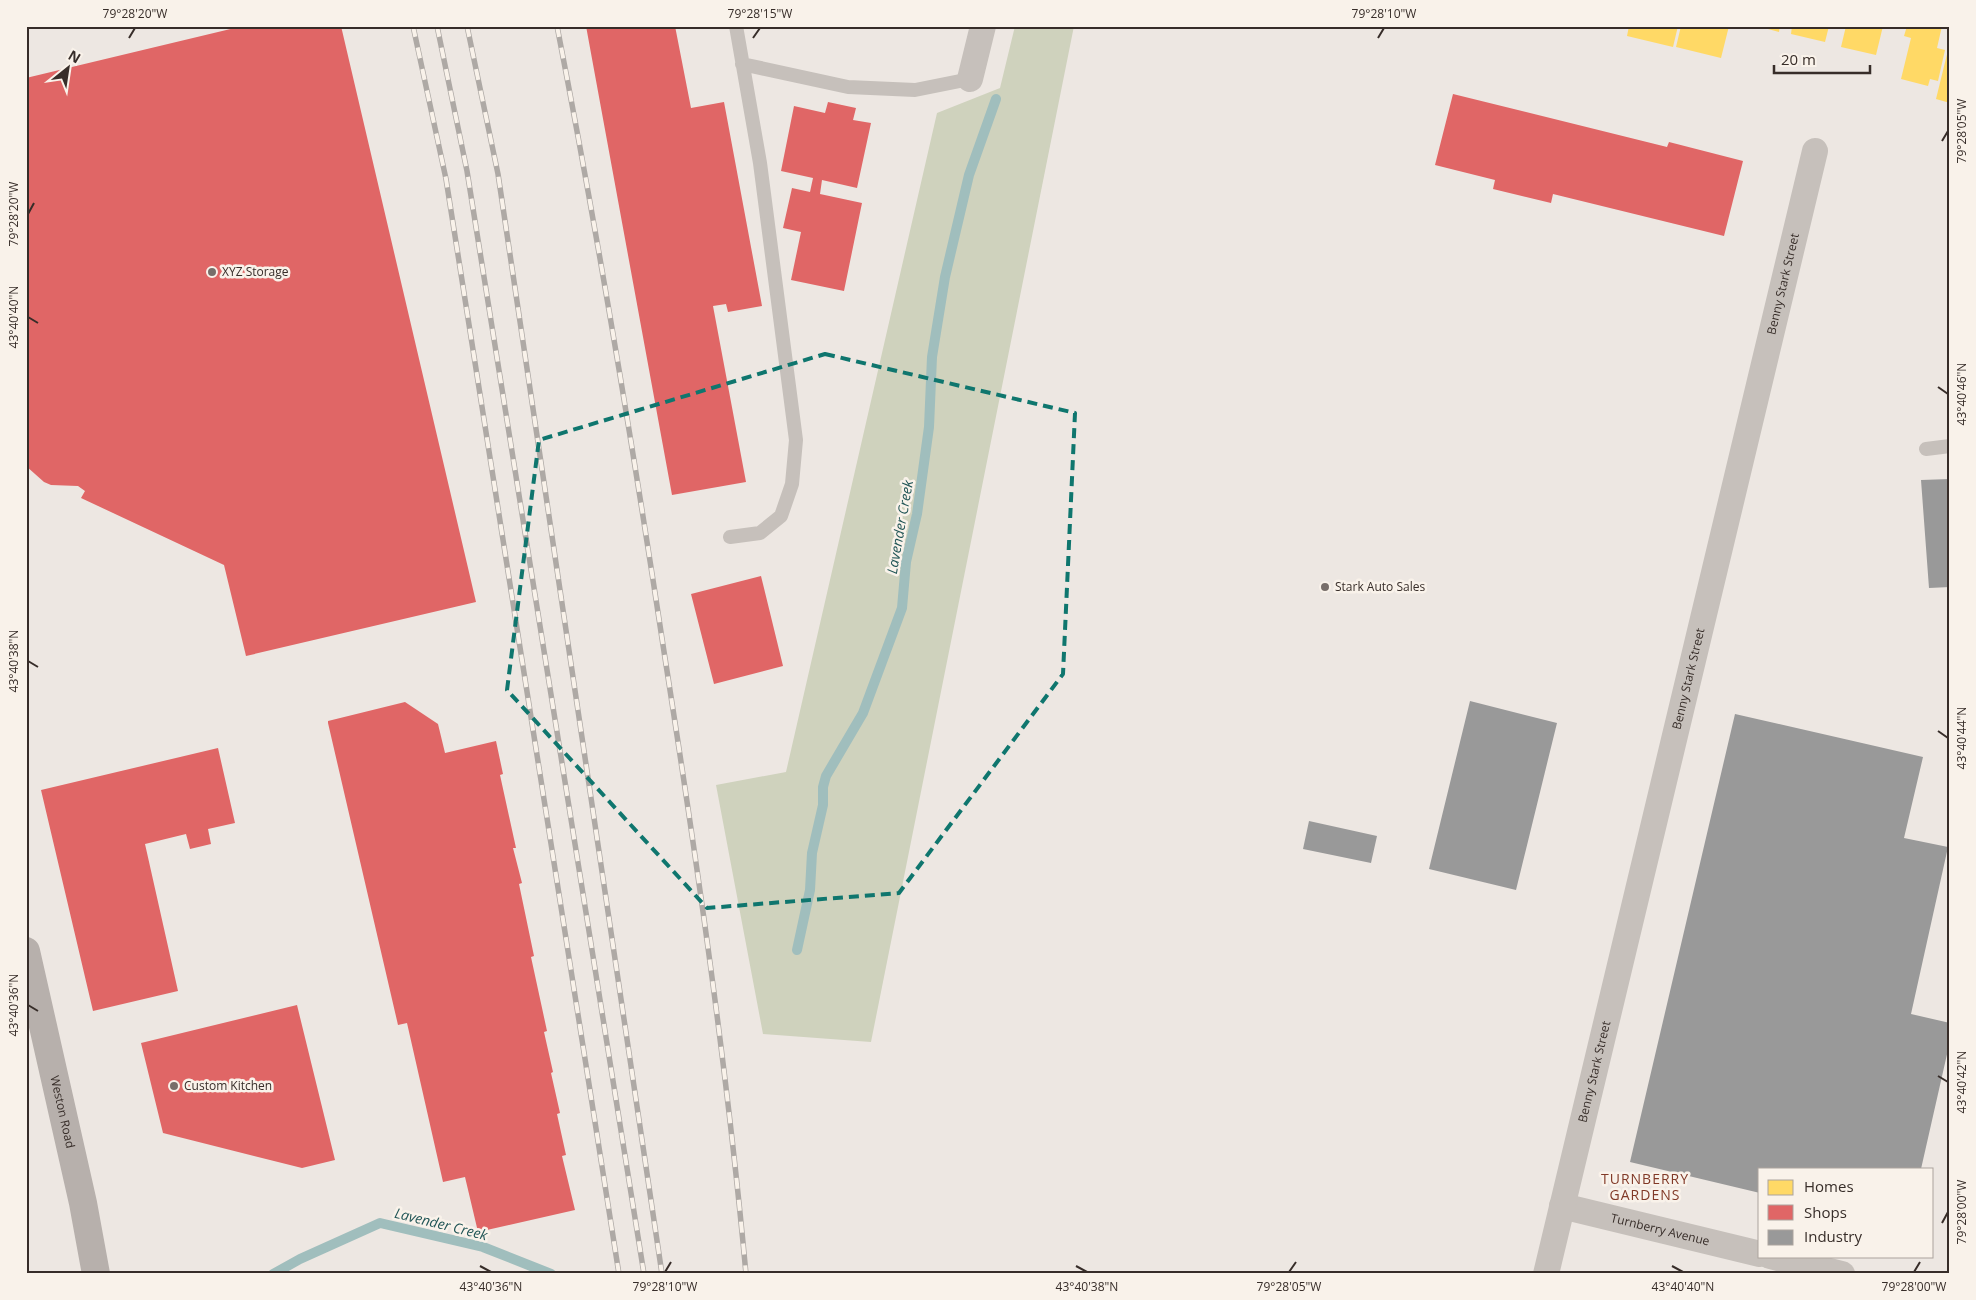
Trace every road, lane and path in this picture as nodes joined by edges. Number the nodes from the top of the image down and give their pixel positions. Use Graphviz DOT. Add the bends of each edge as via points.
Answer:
graph roads {
  1 [pos="736,26"];
  2 [pos="983,26"];
  3 [pos="742,64"];
  4 [pos="970,79"];
  5 [pos="1815,151"];
  6 [pos="1950,446"];
  7 [pos="1926,448"];
  8 [pos="730,537"];
  9 [pos="26,951"];
  10 [pos="1562,1206"];
  11 [pos="1758,1254"];
  12 [pos="1778,1258"];
  13 [pos="96,1274"];
  14 [pos="1546,1274"];
  15 [pos="1842,1274"];
  1 -- 3 [label="lane"];
  2 -- 4 [label="street"];
  3 -- 4 [label="lane" via="848,87 915,90"];
  3 -- 8 [label="lane" via="760,163 796,440 792,484 780,516 760,533"];
  5 -- 10 [label="street, Benny Stark Street"];
  6 -- 7 [label="lane"];
  9 -- 13 [label="main road, Weston Road"];
  10 -- 11 [label="street, Turnberry Avenue"];
  10 -- 14 [label="street, Benny Stark Street"];
  12 -- 15 [label="street"];
}
